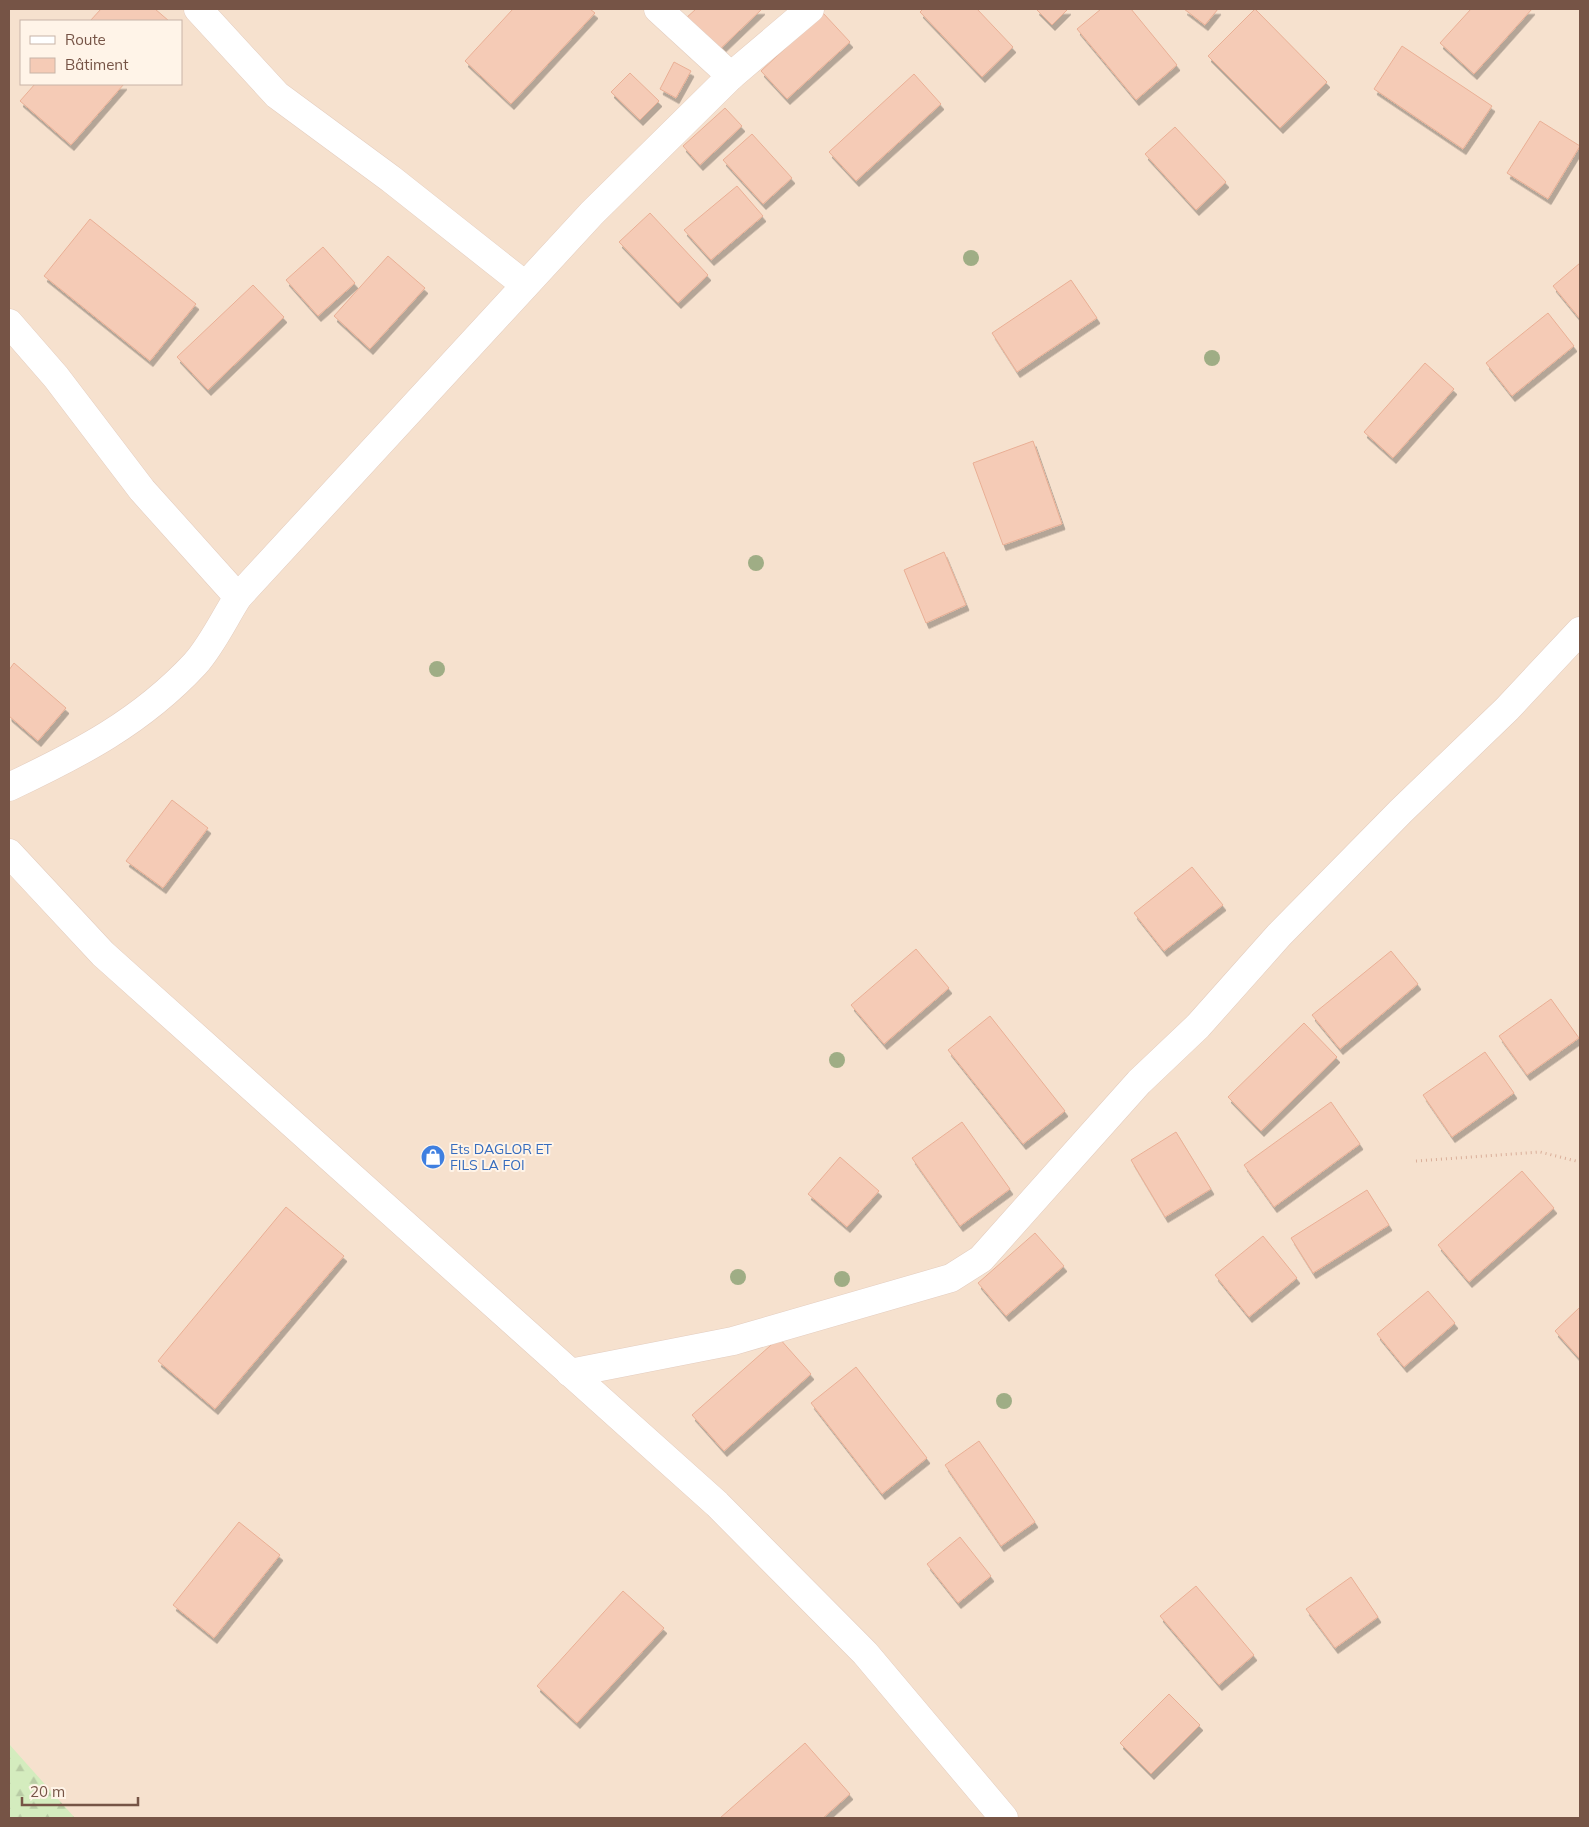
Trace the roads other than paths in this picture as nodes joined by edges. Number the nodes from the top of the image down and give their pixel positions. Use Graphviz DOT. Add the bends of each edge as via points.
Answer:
graph roads {
  1 [pos="198,9"];
  2 [pos="658,9"];
  3 [pos="810,9"];
  4 [pos="731,76"];
  5 [pos="525,285"];
  6 [pos="9,323"];
  7 [pos="238,597"];
  8 [pos="1580,632"];
  9 [pos="9,787"];
  10 [pos="9,853"];
  11 [pos="570,1372"];
  12 [pos="1004,1818"];
  1 -- 5 [label="street" via="277,95 391,179"];
  2 -- 4 [label="street"];
  3 -- 4 [label="street"];
  4 -- 5 [label="street" via="592,213"];
  5 -- 7 [label="street"];
  6 -- 7 [label="street" via="56,377 142,490"];
  7 -- 9 [label="street" via="195,663 133,720 70,759"];
  8 -- 11 [label="street" via="1279,935 1198,1026 1139,1082 981,1259 951,1278 753,1336"];
  10 -- 11 [label="street" via="103,954"];
  11 -- 12 [label="street" via="717,1504 865,1653"];
}
